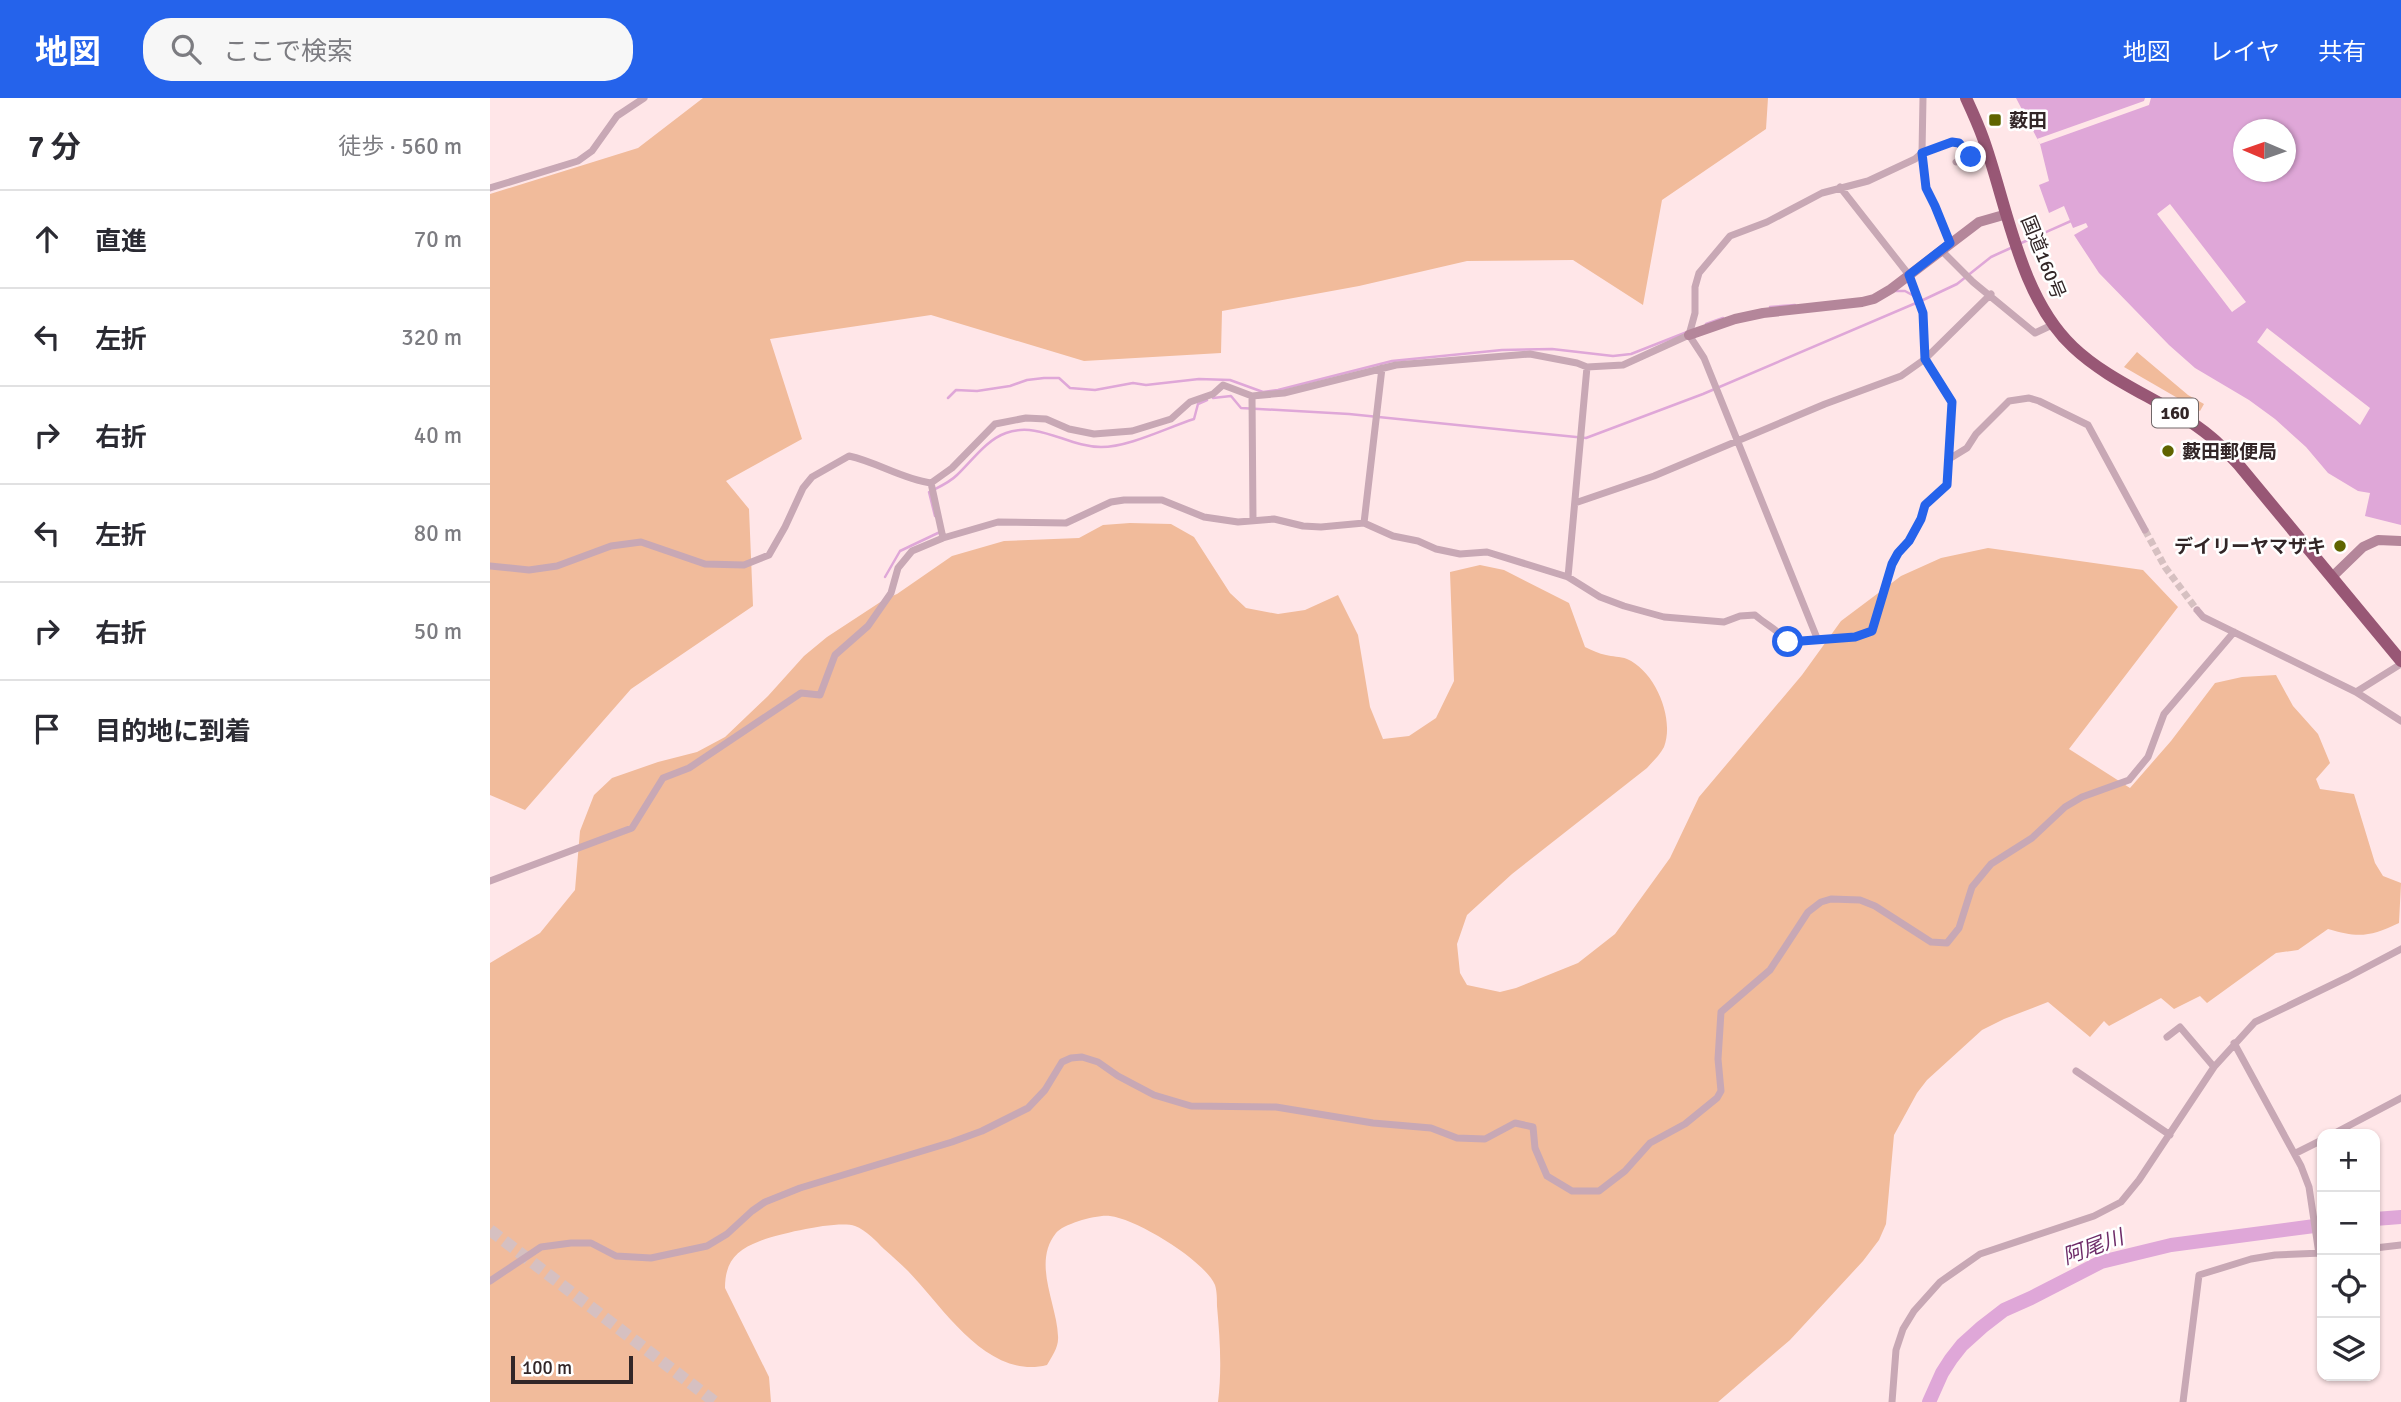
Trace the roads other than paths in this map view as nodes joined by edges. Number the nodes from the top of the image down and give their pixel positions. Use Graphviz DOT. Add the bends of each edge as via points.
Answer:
graph roads {
  1 [pos="644,98"];
  2 [pos="1923,98"];
  3 [pos="1966,98"];
  4 [pos="1987,152"];
  5 [pos="1922,153"];
  6 [pos="1840,187"];
  7 [pos="490,188"];
  8 [pos="2007,214"];
  9 [pos="1946,247"];
  10 [pos="1909,275"];
  11 [pos="1991,294"];
  12 [pos="2052,325"];
  13 [pos="1689,335"];
  14 [pos="1925,359"];
  15 [pos="1587,367"];
  16 [pos="1382,368"];
  17 [pos="1252,396"];
  18 [pos="1736,442"];
  19 [pos="1949,459"];
  20 [pos="931,483"];
  21 [pos="1575,503"];
  22 [pos="1253,520"];
  23 [pos="1364,523"];
  24 [pos="2145,530"];
  25 [pos="943,538"];
  26 [pos="2401,541"];
  27 [pos="490,566"];
  28 [pos="1568,577"];
  29 [pos="2332,577"];
  30 [pos="2197,610"];
  31 [pos="2234,632"];
  32 [pos="1817,638"];
  33 [pos="2401,663"];
  34 [pos="2356,692"];
  35 [pos="2401,721"];
  36 [pos="490,881"];
  37 [pos="2401,948"];
  38 [pos="2167,1037"];
  39 [pos="2234,1043"];
  40 [pos="2214,1067"];
  41 [pos="2076,1071"];
  42 [pos="2401,1098"];
  43 [pos="2342,1129"];
  44 [pos="2169,1135"];
  45 [pos="2317,1142"];
  46 [pos="2296,1153"];
  47 [pos="2317,1243"];
  48 [pos="2401,1245"];
  49 [pos="2380,1247"];
  50 [pos="2317,1254"];
  51 [pos="490,1281"];
  52 [pos="1892,1402"];
  53 [pos="2183,1402"];
  1 -- 7 [label="street" via="617,116 592,151 578,161"];
  2 -- 5 [label="street"];
  3 -- 4 [label="highway, 国道160号 / 160"];
  4 -- 5 [label="street" via="1956,162 1971,157 1959,143 1952,142"];
  4 -- 8 [label="highway, 国道160号 / 160"];
  5 -- 6 [label="street" via="1868,181"];
  5 -- 9 [label="street" via="1926,188"];
  6 -- 10 [label="street"];
  6 -- 13 [label="street" via="1730,236 1699,273"];
  8 -- 9 [label="street" via="1979,222"];
  8 -- 12 [label="highway, 国道160号 / 160"];
  9 -- 10 [label="street"];
  9 -- 11 [label="street" via="1954,265"];
  10 -- 13 [label="street" via="1874,299 1763,313"];
  10 -- 14 [label="street" via="1923,313"];
  11 -- 12 [label="street" via="2035,333"];
  11 -- 14 [label="street"];
  12 -- 29 [label="highway, 国道160号 / 160" via="2102,370 2210,437"];
  13 -- 15 [label="street" via="1623,365"];
  13 -- 18 [label="street" via="1704,358"];
  14 -- 18 [label="street" via="1901,376"];
  14 -- 19 [label="street" via="1952,402"];
  15 -- 16 [label="street" via="1530,354"];
  15 -- 21 [label="street"];
  16 -- 17 [label="street" via="1292,391"];
  16 -- 23 [label="street"];
  17 -- 20 [label="street" via="1223,385 1190,402 1171,419 1132,431 1094,434 1046,419 995,424 953,468"];
  17 -- 22 [label="street"];
  18 -- 21 [label="street"];
  18 -- 32 [label="street"];
  19 -- 24 [label="street" via="1967,448 2010,401 2039,401 2088,425"];
  19 -- 32 [label="street" via="1947,485 1925,505 1909,541 1892,564 1872,631 1855,637"];
  20 -- 25 [label="street"];
  20 -- 27 [label="street" via="849,456 813,477 769,555 744,565 705,564 641,542 611,546 543,568"];
  21 -- 28 [label="street"];
  22 -- 23 [label="street" via="1321,527"];
  22 -- 25 [label="street" via="1204,517 1162,500 1124,500 1066,523 998,522"];
  23 -- 28 [label="street" via="1436,549 1460,554 1488,552"];
  25 -- 36 [label="street" via="912,551 898,568 891,593 868,626 835,655 820,695 801,692 689,768 663,778 632,828"];
  26 -- 29 [label="street" via="2378,540 2363,547"];
  28 -- 32 [label="street" via="1624,607 1664,617 1724,622 1755,615 1788,642"];
  29 -- 33 [label="highway, 国道160号 / 160"];
  30 -- 31 [label="street"];
  31 -- 34 [label="street"];
  31 -- 51 [label="street" via="2164,714 2148,757 2129,780 2065,807 2032,838 1991,864 1972,887 1959,928 1947,943 1931,942 1860,900 1831,899 1808,912 1770,970 1721,1012 1721,1091 1717,1098 1685,1124 1650,1143 1599,1191 1572,1191 1547,1176 1535,1148 1534,1127 1515,1123 1485,1139 1457,1138 1431,1128 1276,1107 1191,1106 1154,1095 1082,1057 1062,1062 1028,1108 953,1142 765,1202 707,1246 651,1258 616,1256 590,1244 541,1247"];
  33 -- 34 [label="street"];
  34 -- 35 [label="street"];
  37 -- 39 [label="street" via="2255,1022"];
  38 -- 40 [label="street" via="2180,1027"];
  39 -- 40 [label="street"];
  39 -- 46 [label="street"];
  40 -- 44 [label="street"];
  41 -- 44 [label="street"];
  42 -- 43 [label="street"];
  44 -- 52 [label="street" via="2121,1202 2094,1216 1980,1254 1940,1282 1903,1329 1896,1350"];
  45 -- 46 [label="street"];
  46 -- 47 [label="street" via="2309,1187"];
  48 -- 49 [label="street"];
  50 -- 53 [label="street" via="2251,1259 2199,1275"];
}
